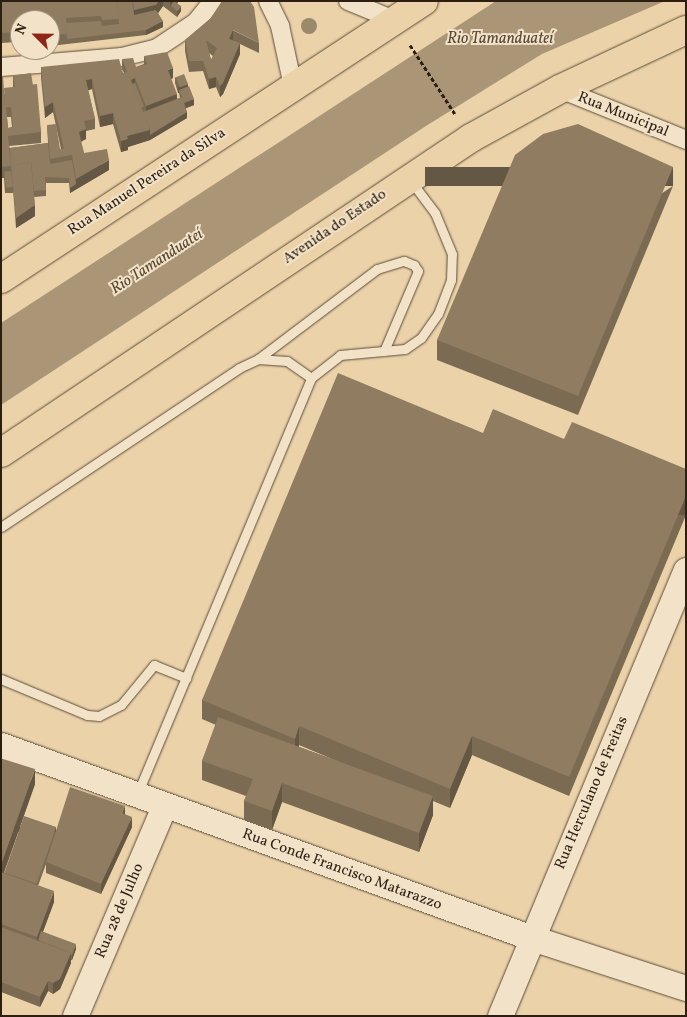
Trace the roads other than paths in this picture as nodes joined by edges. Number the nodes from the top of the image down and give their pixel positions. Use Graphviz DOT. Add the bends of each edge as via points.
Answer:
graph roads {
  1 [pos="213,1"];
  2 [pos="268,1"];
  3 [pos="348,1"];
  4 [pos="424,1"];
  5 [pos="394,20"];
  6 [pos="686,30"];
  7 [pos="1,67"];
  8 [pos="293,86"];
  9 [pos="560,89"];
  10 [pos="686,140"];
  11 [pos="408,178"];
  12 [pos="1,279"];
  13 [pos="384,351"];
  14 [pos="258,359"];
  15 [pos="310,378"];
  16 [pos="1,453"];
  17 [pos="1,526"];
  18 [pos="686,570"];
  19 [pos="186,678"];
  20 [pos="1,679"];
  21 [pos="1,745"];
  22 [pos="136,795"];
  23 [pos="164,806"];
  24 [pos="532,938"];
  25 [pos="686,988"];
  26 [pos="75,1016"];
  27 [pos="500,1016"];
  1 -- 7 [label="street" via="196,22 157,48 122,57"];
  2 -- 8 [label="street" via="280,26"];
  3 -- 5 [label="street"];
  4 -- 5 [label="highway, Rua Manuel Pereira da Silva"];
  5 -- 8 [label="highway, Rua Manuel Pereira da Silva"];
  6 -- 9 [label="highway, Avenida do Estado"];
  8 -- 12 [label="highway, Rua Manuel Pereira da Silva"];
  9 -- 10 [label="street, Rua Municipal"];
  9 -- 11 [label="highway, Avenida do Estado" via="471,138"];
  11 -- 13 [label="lane" via="435,213 447,235 454,266 438,314 421,338 405,349"];
  11 -- 16 [label="highway, Avenida do Estado"];
  13 -- 14 [label="lane" via="418,271 414,265 404,261 377,269"];
  13 -- 15 [label="lane" via="340,355"];
  14 -- 15 [label="lane" via="287,361"];
  14 -- 17 [label="lane" via="239,368"];
  15 -- 19 [label="lane"];
  18 -- 24 [label="main road, Rua Herculano de Freitas"];
  19 -- 20 [label="lane" via="154,665 121,705 99,716 87,715"];
  19 -- 22 [label="lane"];
  21 -- 22 [label="main road, Rua Conde Francisco Matarazzo"];
  22 -- 23 [label="main road, Rua Conde Francisco Matarazzo"];
  23 -- 24 [label="main road, Rua Conde Francisco Matarazzo"];
  23 -- 26 [label="main road, Rua 28 de Julho"];
  24 -- 25 [label="main road, Rua Conde Francisco Matarazzo"];
  24 -- 27 [label="main road, Rua Herculano de Freitas"];
}
